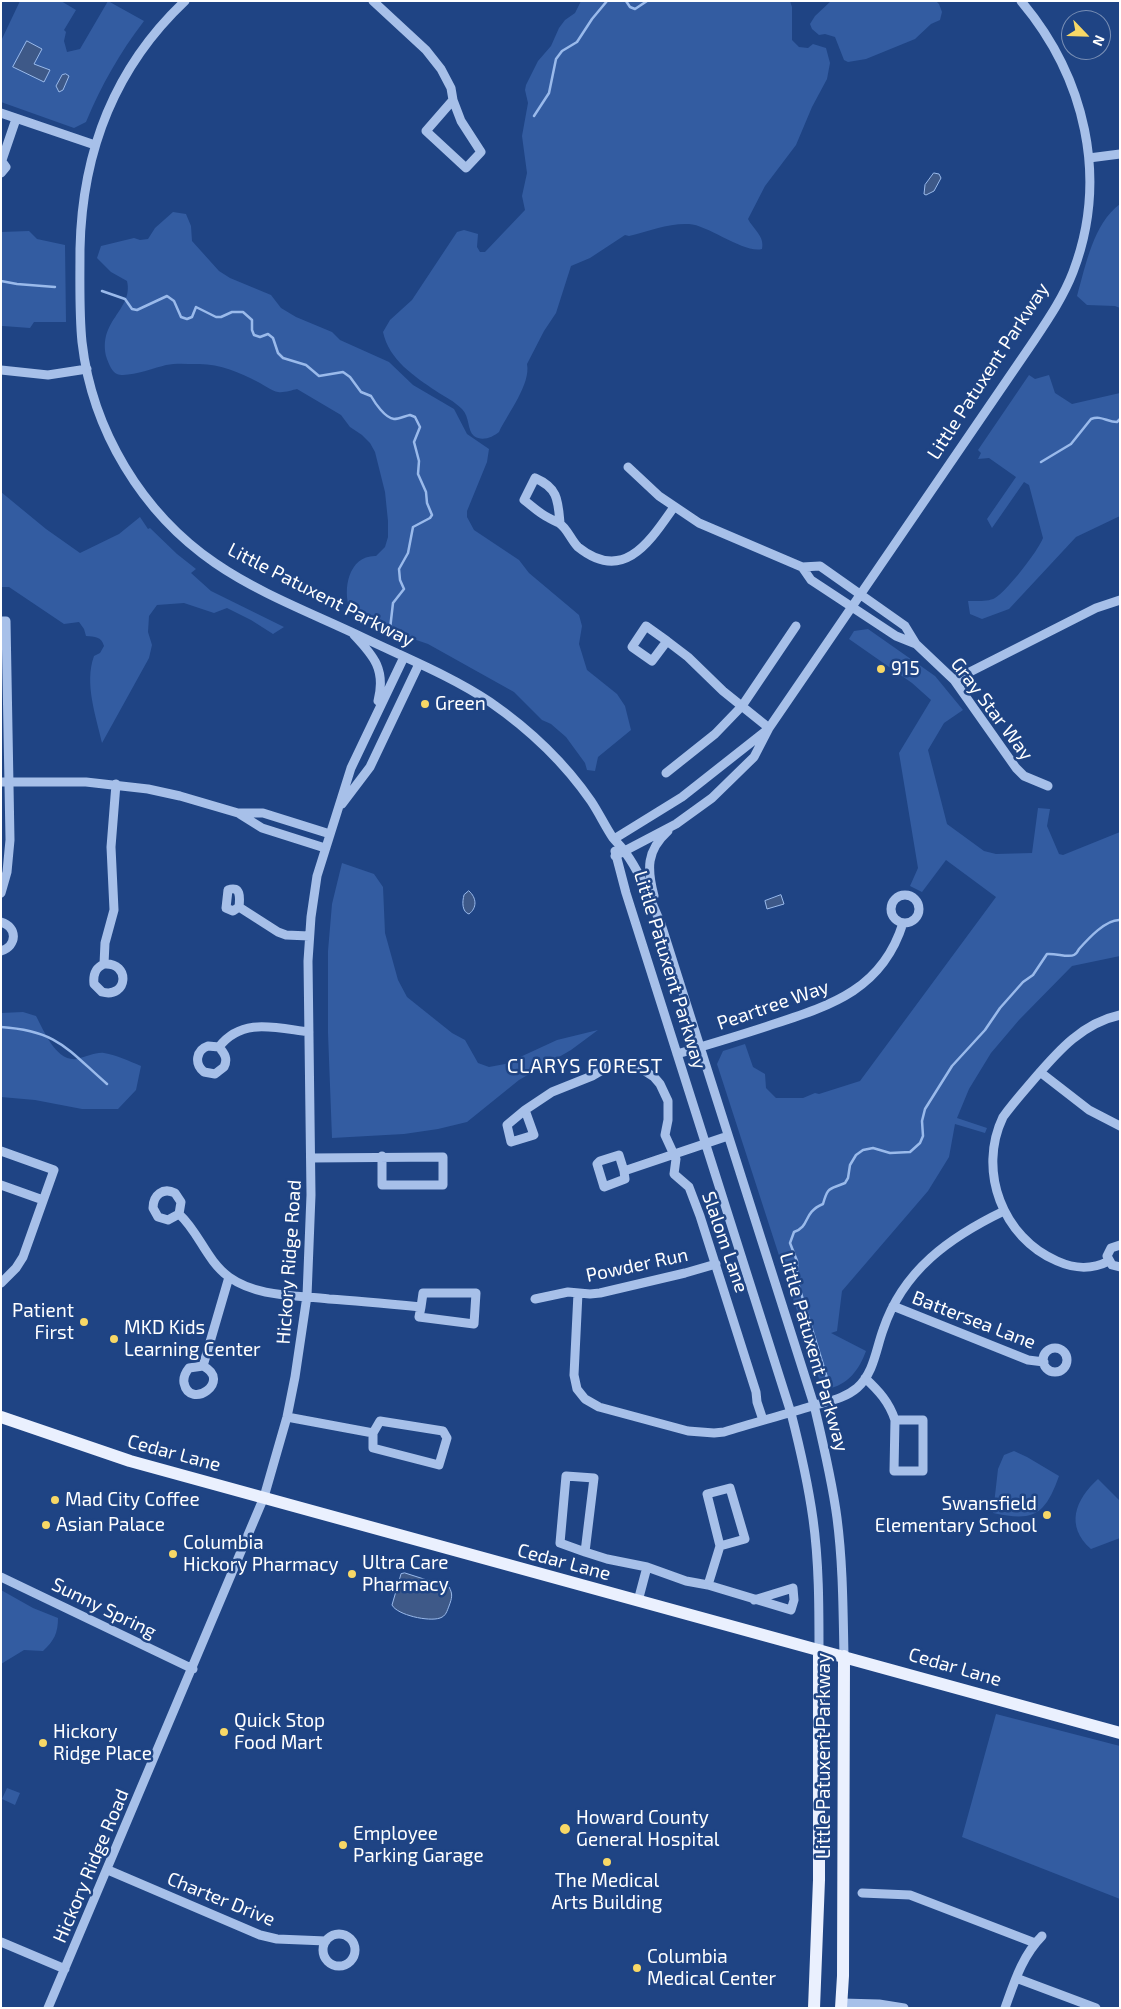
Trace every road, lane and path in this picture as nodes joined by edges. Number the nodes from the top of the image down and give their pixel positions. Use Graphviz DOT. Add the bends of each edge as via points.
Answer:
graph roads {
  1 [pos="185,1"];
  2 [pos="373,1"];
  3 [pos="1021,1"];
  4 [pos="453,100"];
  5 [pos="1,113"];
  6 [pos="16,118"];
  7 [pos="94,145"];
  8 [pos="1120,154"];
  9 [pos="1089,158"];
  10 [pos="1,160"];
  11 [pos="1,173"];
  12 [pos="86,369"];
  13 [pos="1,370"];
  14 [pos="628,467"];
  15 [pos="674,507"];
  16 [pos="560,524"];
  17 [pos="802,566"];
  18 [pos="860,593"];
  19 [pos="1120,600"];
  20 [pos="851,606"];
  21 [pos="1,621"];
  22 [pos="796,626"];
  23 [pos="350,632"];
  24 [pos="667,641"];
  25 [pos="916,644"];
  26 [pos="404,657"];
  27 [pos="4,660"];
  28 [pos="419,664"];
  29 [pos="954,680"];
  30 [pos="742,706"];
  31 [pos="372,722"];
  32 [pos="769,728"];
  33 [pos="666,773"];
  34 [pos="5,782"];
  35 [pos="116,784"];
  36 [pos="1048,786"];
  37 [pos="340,806"];
  38 [pos="238,813"];
  39 [pos="676,824"];
  40 [pos="330,834"];
  41 [pos="614,839"];
  42 [pos="325,848"];
  43 [pos="624,850"];
  44 [pos="615,856"];
  45 [pos="1,893"];
  46 [pos="239,907"];
  47 [pos="1,922"];
  48 [pos="661,924"];
  49 [pos="904,924"];
  50 [pos="309,936"];
  51 [pos="1,951"];
  52 [pos="104,964"];
  53 [pos="1120,1015"];
  54 [pos="309,1032"];
  55 [pos="219,1047"];
  56 [pos="701,1047"];
  57 [pos="677,1054"];
  58 [pos="1040,1072"];
  59 [pos="525,1110"];
  60 [pos="1120,1126"];
  61 [pos="728,1136"];
  62 [pos="706,1144"];
  63 [pos="1,1151"];
  64 [pos="674,1154"];
  65 [pos="382,1156"];
  66 [pos="311,1158"];
  67 [pos="624,1171"];
  68 [pos="1,1185"];
  69 [pos="43,1200"];
  70 [pos="1004,1211"];
  71 [pos="179,1214"];
  72 [pos="1120,1246"];
  73 [pos="1109,1261"];
  74 [pos="716,1264"];
  75 [pos="1120,1267"];
  76 [pos="229,1277"];
  77 [pos="1,1283"];
  78 [pos="578,1293"];
  79 [pos="307,1296"];
  80 [pos="535,1299"];
  81 [pos="893,1306"];
  82 [pos="421,1307"];
  83 [pos="1044,1362"];
  84 [pos="202,1366"];
  85 [pos="865,1378"];
  86 [pos="814,1405"];
  87 [pos="791,1413"];
  88 [pos="1,1417"];
  89 [pos="287,1417"];
  90 [pos="763,1420"];
  91 [pos="894,1420"];
  92 [pos="373,1433"];
  93 [pos="264,1497"];
  94 [pos="720,1546"];
  95 [pos="585,1552"];
  96 [pos="647,1567"];
  97 [pos="1,1577"];
  98 [pos="708,1585"];
  99 [pos="754,1600"];
  100 [pos="638,1601"];
  101 [pos="820,1650"];
  102 [pos="844,1656"];
  103 [pos="193,1669"];
  104 [pos="1120,1733"];
  105 [pos="108,1870"];
  106 [pos="862,1893"];
  107 [pos="1042,1936"];
  108 [pos="326,1941"];
  109 [pos="1,1942"];
  110 [pos="1035,1943"];
  111 [pos="65,1969"];
  112 [pos="1016,1978"];
  113 [pos="841,2005"];
  114 [pos="879,2006"];
  115 [pos="48,2008"];
  116 [pos="814,2008"];
  117 [pos="904,2008"];
  118 [pos="1005,2008"];
  119 [pos="1096,2008"];
  1 -- 7 [label="street, Little Patuxent Parkway" via="145,44 132,64"];
  2 -- 4 [label="street" via="433,57 447,78"];
  3 -- 9 [label="street, Little Patuxent Parkway" via="1045,32 1067,72 1082,114"];
  4 -- 4 [label="street" via="460,121 481,152 466,168 426,131"];
  5 -- 6 [label="street"];
  6 -- 7 [label="street"];
  6 -- 10 [label="street"];
  7 -- 12 [label="street, Little Patuxent Parkway" via="81,225 82,340"];
  8 -- 9 [label="street"];
  9 -- 18 [label="street, Little Patuxent Parkway" via="1085,232 1062,295 1026,353"];
  10 -- 11 [label="street" via="6,167"];
  12 -- 13 [label="street" via="48,375"];
  12 -- 23 [label="street, Little Patuxent Parkway" via="101,418 121,460 146,498 172,528 230,572"];
  14 -- 15 [label="street, Gray Star Way"];
  15 -- 16 [label="street" via="643,548 620,559 604,560 585,551"];
  15 -- 17 [label="street, Gray Star Way" via="709,529"];
  16 -- 16 [label="street" via="524,500 535,478 554,490"];
  17 -- 18 [label="street, Gray Star Way" via="820,566"];
  17 -- 20 [label="street, Gray Star Way" via="811,580"];
  18 -- 20 [label="street, Little Patuxent Parkway"];
  18 -- 25 [label="street, Gray Star Way" via="905,626"];
  19 -- 29 [label="street" via="1096,608"];
  20 -- 25 [label="street, Gray Star Way" via="896,636"];
  20 -- 32 [label="street, Little Patuxent Parkway"];
  21 -- 27 [label="street" via="6,621"];
  22 -- 30 [label="street"];
  23 -- 26 [label="street, Little Patuxent Parkway"];
  23 -- 31 [label="street" via="370,652 379,669 381,690"];
  24 -- 30 [label="street"];
  25 -- 29 [label="street, Gray Star Way"];
  26 -- 28 [label="street, Little Patuxent Parkway"];
  26 -- 31 [label="street, Hickory Ridge Road"];
  27 -- 34 [label="street"];
  28 -- 37 [label="street, Hickory Ridge Road" via="370,767"];
  28 -- 41 [label="street, Little Patuxent Parkway" via="474,693 534,737 590,799"];
  29 -- 36 [label="street, Gray Star Way" via="1016,768 1024,776"];
  30 -- 32 [label="street"];
  30 -- 33 [label="street"];
  31 -- 37 [label="street, Hickory Ridge Road" via="350,768"];
  32 -- 39 [label="street, Little Patuxent Parkway" via="754,757 735,778"];
  32 -- 41 [label="street, Little Patuxent Parkway" via="682,797"];
  34 -- 35 [label="street"];
  34 -- 45 [label="street" via="9,856"];
  35 -- 38 [label="street" via="180,796"];
  35 -- 52 [label="street" via="110,846 114,910 105,943"];
  37 -- 40 [label="street, Hickory Ridge Road"];
  38 -- 40 [label="street" via="263,813"];
  38 -- 42 [label="street" via="262,828"];
  39 -- 43 [label="street, Little Patuxent Parkway"];
  39 -- 48 [label="street" via="660,838 650,861 650,880"];
  40 -- 42 [label="street, Hickory Ridge Road"];
  41 -- 43 [label="street, Little Patuxent Parkway"];
  41 -- 44 [label="street, Little Patuxent Parkway"];
  42 -- 50 [label="street, Hickory Ridge Road" via="317,876"];
  43 -- 44 [label="street, Little Patuxent Parkway"];
  43 -- 48 [label="street, Little Patuxent Parkway" via="644,883"];
  44 -- 57 [label="street, Little Patuxent Parkway"];
  46 -- 50 [label="street" via="278,932"];
  47 -- 51 [label="street" via="12,929 14,938 10,946"];
  48 -- 56 [label="street, Little Patuxent Parkway"];
  49 -- 56 [label="street, Peartree Way" via="899,938 877,972 850,994 820,1009"];
  50 -- 54 [label="street, Hickory Ridge Road"];
  53 -- 58 [label="street" via="1099,1021 1073,1037"];
  54 -- 55 [label="street" via="244,1028 226,1038"];
  54 -- 66 [label="street, Hickory Ridge Road"];
  56 -- 57 [label="street, Peartree Way"];
  56 -- 61 [label="street, Little Patuxent Parkway"];
  57 -- 62 [label="street, Little Patuxent Parkway"];
  58 -- 60 [label="street" via="1089,1110"];
  58 -- 70 [label="street" via="1003,1117 994,1140 995,1185"];
  59 -- 64 [label="street, Slalom Lane" via="552,1092 609,1066 637,1066 654,1077 664,1092 669,1111 664,1135"];
  61 -- 62 [label="street"];
  61 -- 86 [label="street, Little Patuxent Parkway"];
  62 -- 64 [label="street"];
  62 -- 87 [label="street, Little Patuxent Parkway"];
  63 -- 69 [label="street" via="54,1170"];
  64 -- 67 [label="street"];
  64 -- 74 [label="street, Slalom Lane" via="674,1174 689,1187"];
  65 -- 65 [label="street" via="382,1185 443,1185 443,1157"];
  65 -- 66 [label="street"];
  66 -- 79 [label="street, Hickory Ridge Road"];
  68 -- 69 [label="street"];
  69 -- 77 [label="street" via="23,1257"];
  70 -- 73 [label="street" via="1023,1238 1049,1258 1089,1269"];
  70 -- 81 [label="street" via="967,1229 935,1253 911,1278"];
  71 -- 76 [label="street" via="208,1255"];
  72 -- 73 [label="street" via="1108,1252"];
  73 -- 75 [label="street"];
  74 -- 78 [label="street, Powder Run" via="600,1293"];
  74 -- 90 [label="street, Slalom Lane"];
  76 -- 79 [label="street" via="260,1291"];
  76 -- 84 [label="street"];
  78 -- 80 [label="street, Powder Run" via="558,1293"];
  78 -- 90 [label="street" via="574,1375 577,1389 585,1400 599,1407 702,1433 724,1432"];
  79 -- 82 [label="street"];
  79 -- 89 [label="street, Hickory Ridge Road"];
  81 -- 83 [label="street, Battersea Lane" via="1028,1360"];
  81 -- 85 [label="street"];
  82 -- 82 [label="street" via="423,1292 476,1293 474,1324 419,1317"];
  85 -- 86 [label="street" via="848,1394"];
  85 -- 91 [label="street" via="889,1405"];
  86 -- 87 [label="street"];
  86 -- 102 [label="street, Little Patuxent Parkway" via="838,1520"];
  87 -- 90 [label="street"];
  87 -- 101 [label="street, Little Patuxent Parkway" via="814,1520"];
  88 -- 93 [label="main road, Cedar Lane" via="130,1461"];
  89 -- 92 [label="street"];
  89 -- 93 [label="street, Hickory Ridge Road"];
  91 -- 91 [label="street" via="923,1420 923,1471 894,1471"];
  92 -- 92 [label="street" via="374,1448 439,1464 447,1438 443,1431 380,1421"];
  93 -- 100 [label="main road, Cedar Lane"];
  93 -- 103 [label="street, Hickory Ridge Road"];
  94 -- 94 [label="street" via="745,1539 730,1488 707,1494"];
  94 -- 98 [label="street"];
  95 -- 95 [label="street" via="594,1478 566,1476 560,1543"];
  95 -- 96 [label="street"];
  96 -- 98 [label="street"];
  96 -- 100 [label="street"];
  97 -- 103 [label="street, Sunny Spring"];
  98 -- 99 [label="street"];
  100 -- 101 [label="main road, Cedar Lane"];
  101 -- 102 [label="main road, Cedar Lane"];
  101 -- 116 [label="main road, Little Patuxent Parkway" via="819,1880"];
  102 -- 104 [label="main road, Cedar Lane"];
  102 -- 113 [label="main road, Little Patuxent Parkway"];
  103 -- 105 [label="street, Hickory Ridge Road"];
  105 -- 108 [label="street, Charter Drive" via="260,1935"];
  105 -- 111 [label="street, Hickory Ridge Road"];
  106 -- 110 [label="street" via="910,1896"];
  107 -- 110 [label="street"];
  109 -- 111 [label="street"];
  110 -- 112 [label="street"];
  111 -- 115 [label="street, Hickory Ridge Road"];
  112 -- 118 [label="street"];
  112 -- 119 [label="street"];
  113 -- 114 [label="street"];
  114 -- 117 [label="street"];
}
